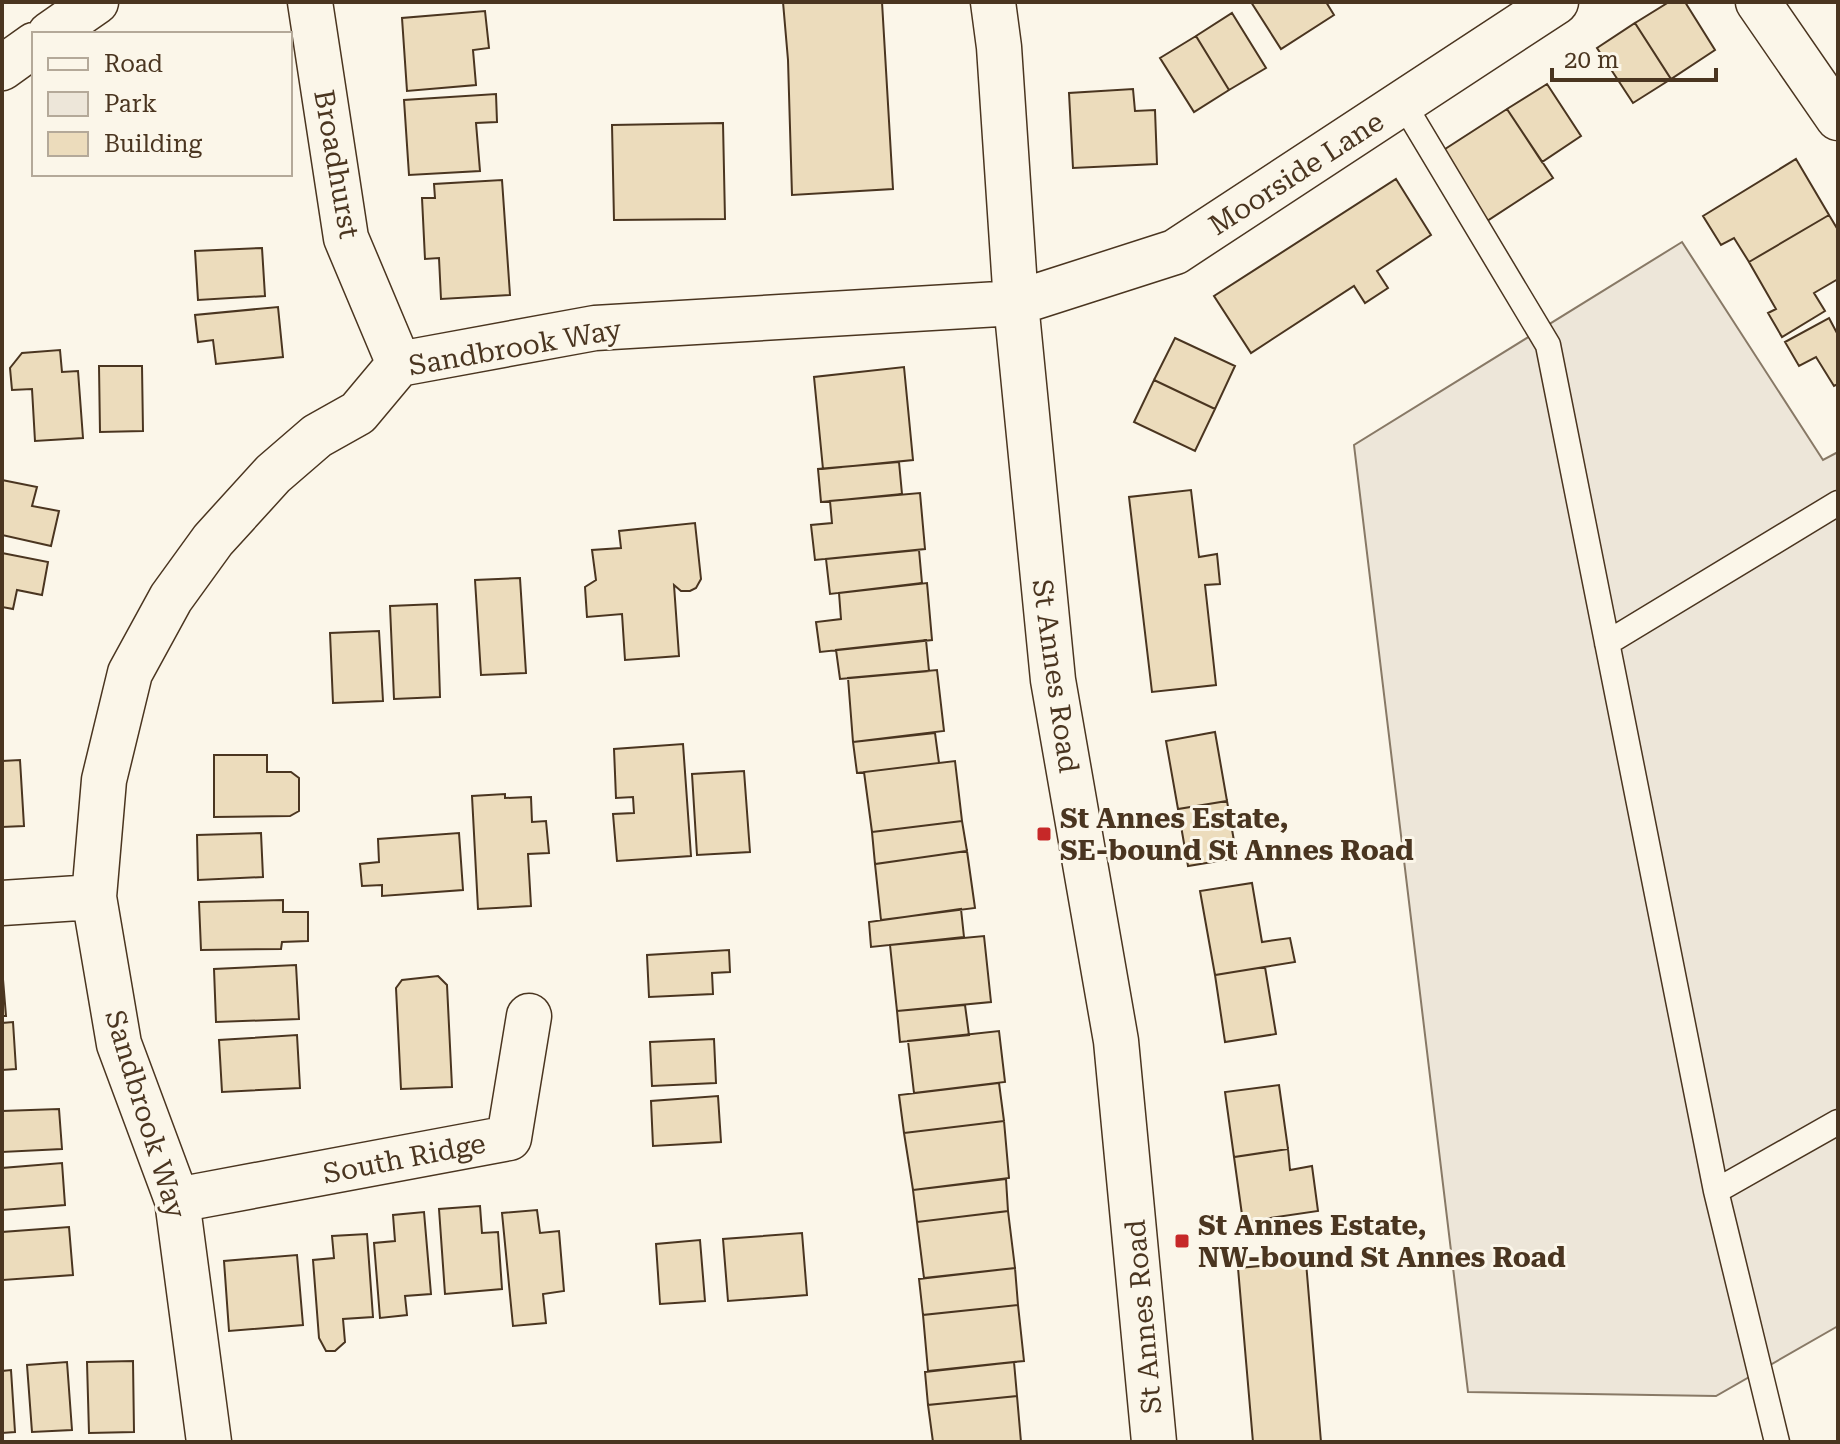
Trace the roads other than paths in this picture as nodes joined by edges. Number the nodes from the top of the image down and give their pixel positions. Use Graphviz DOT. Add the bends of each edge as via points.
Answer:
graph roads {
  1 [pos="96,2"];
  2 [pos="310,2"];
  3 [pos="993,2"];
  4 [pos="1556,2"];
  5 [pos="1758,2"];
  6 [pos="53,32"];
  7 [pos="32,46"];
  8 [pos="2,68"];
  9 [pos="1403,103"];
  10 [pos="1838,118"];
  11 [pos="1016,303"];
  12 [pos="399,364"];
  13 [pos="1838,503"];
  14 [pos="1607,643"];
  15 [pos="94,897"];
  16 [pos="2,903"];
  17 [pos="529,1016"];
  18 [pos="1838,1122"];
  19 [pos="1716,1191"];
  20 [pos="177,1200"];
  21 [pos="209,1442"];
  22 [pos="1154,1442"];
  23 [pos="1777,1442"];
  1 -- 6 [label="street"];
  2 -- 12 [label="street, Broadhurst" via="346,238"];
  3 -- 11 [label="street, St Annes Road"];
  4 -- 9 [label="street, Moorside Lane"];
  5 -- 10 [label="street"];
  7 -- 8 [label="street"];
  9 -- 11 [label="street, Moorside Lane" via="1175,252"];
  9 -- 14 [label="lane" via="1548,345"];
  11 -- 12 [label="street, Sandbrook Way" via="595,328"];
  11 -- 22 [label="street, St Annes Road" via="1053,680 1116,1041"];
  12 -- 15 [label="street, Sandbrook Way" via="358,413 317,436 273,474 213,540 171,598 130,673 104,780"];
  13 -- 14 [label="lane"];
  14 -- 19 [label="lane"];
  15 -- 16 [label="street"];
  15 -- 20 [label="street, Sandbrook Way" via="119,1044"];
  17 -- 20 [label="street, South Ridge" via="509,1138"];
  18 -- 19 [label="lane"];
  19 -- 23 [label="lane"];
  20 -- 21 [label="street, Sandbrook Way"];
}
